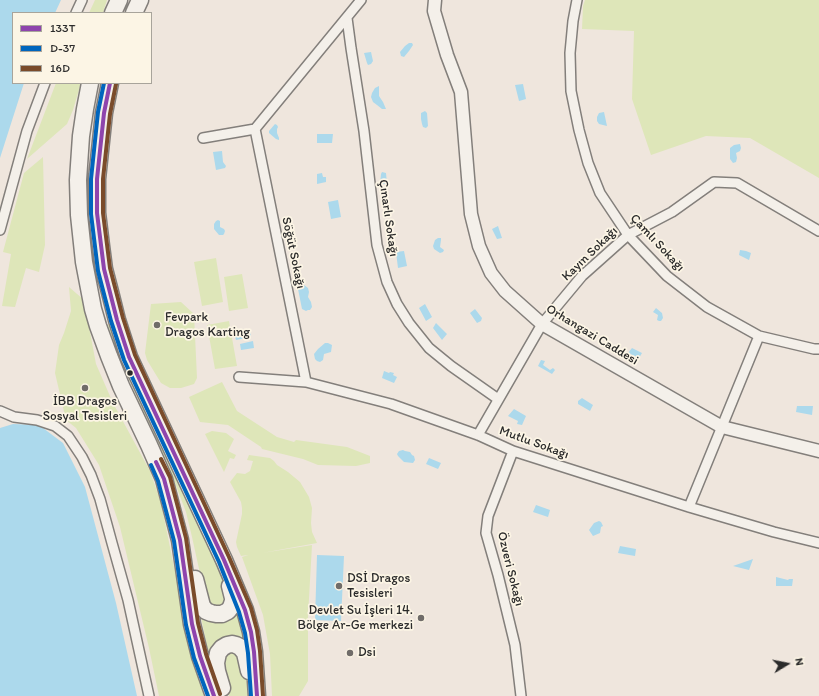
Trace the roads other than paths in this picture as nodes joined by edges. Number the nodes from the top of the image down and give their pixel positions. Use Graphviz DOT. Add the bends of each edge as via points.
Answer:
graph roads {
  1 [pos="82,0"];
  2 [pos="119,0"];
  3 [pos="140,0"];
  4 [pos="361,0"];
  5 [pos="435,0"];
  6 [pos="577,0"];
  7 [pos="76,12"];
  8 [pos="113,12"];
  9 [pos="134,12"];
  10 [pos="347,18"];
  11 [pos="45,84"];
  12 [pos="90,84"];
  13 [pos="110,84"];
  14 [pos="255,129"];
  15 [pos="203,138"];
  16 [pos="0,230"];
  17 [pos="819,231"];
  18 [pos="628,235"];
  19 [pos="542,324"];
  20 [pos="759,336"];
  21 [pos="819,349"];
  22 [pos="239,377"];
  23 [pos="306,382"];
  24 [pos="498,399"];
  25 [pos="0,411"];
  26 [pos="722,426"];
  27 [pos="478,435"];
  28 [pos="513,451"];
  29 [pos="819,451"];
  30 [pos="689,507"];
  31 [pos="180,540"];
  32 [pos="819,543"];
  33 [pos="226,564"];
  34 [pos="149,696"];
  35 [pos="214,696"];
  36 [pos="224,696"];
  37 [pos="256,696"];
  38 [pos="521,696"];
  1 -- 7 [label="street"];
  2 -- 8 [label="highway"];
  3 -- 9 [label="highway"];
  4 -- 10 [label="street"];
  5 -- 19 [label="street, Orhangazi Caddesi" via="434,11 461,92 471,214 479,246 491,273 505,291"];
  6 -- 18 [label="street, Çamlı Sokağı" via="570,53 571,91 579,130 600,193"];
  10 -- 14 [label="street"];
  10 -- 24 [label="street, Çınarlı Sokağı" via="364,131 377,246 387,282 396,304 429,348"];
  11 -- 16 [label="street" via="27,131"];
  12 -- 31 [label="highway" via="82,130 78,180 84,262 93,309 108,356 164,479"];
  13 -- 33 [label="highway" via="97,179 97,212 104,269 129,357"];
  14 -- 15 [label="street"];
  14 -- 23 [label="street, Söğüt Sokağı"];
  17 -- 18 [label="street, Kayın Sokağı" via="737,183 714,182 672,212"];
  18 -- 19 [label="street, Kayın Sokağı" via="582,276"];
  18 -- 20 [label="street, Çamlı Sokağı" via="667,276 707,307"];
  19 -- 24 [label="street, Kayın Sokağı"];
  19 -- 26 [label="street, Orhangazi Caddesi"];
  20 -- 21 [label="street, Çamlı Sokağı"];
  20 -- 26 [label="street"];
  22 -- 23 [label="street, Mutlu Sokağı"];
  23 -- 27 [label="street, Mutlu Sokağı" via="391,404"];
  24 -- 27 [label="street, Kayın Sokağı"];
  25 -- 34 [label="street" via="14,417 37,420 55,426 68,436 82,457 100,499 128,600"];
  26 -- 29 [label="street, Orhangazi Caddesi"];
  26 -- 30 [label="street"];
  27 -- 28 [label="street, Mutlu Sokağı"];
  28 -- 30 [label="street, Mutlu Sokağı"];
  28 -- 38 [label="street, Özveri Sokağı" via="488,516 486,533 516,645"];
  30 -- 32 [label="street, Mutlu Sokağı"];
  31 -- 33 [label="highway" via="188,556 202,606 211,613 222,614 228,611 233,602"];
  31 -- 35 [label="highway" via="192,624"];
  33 -- 37 [label="highway" via="251,632"];
  36 -- 37 [label="highway" via="216,663 222,648 232,644 240,647 245,653"];
}
